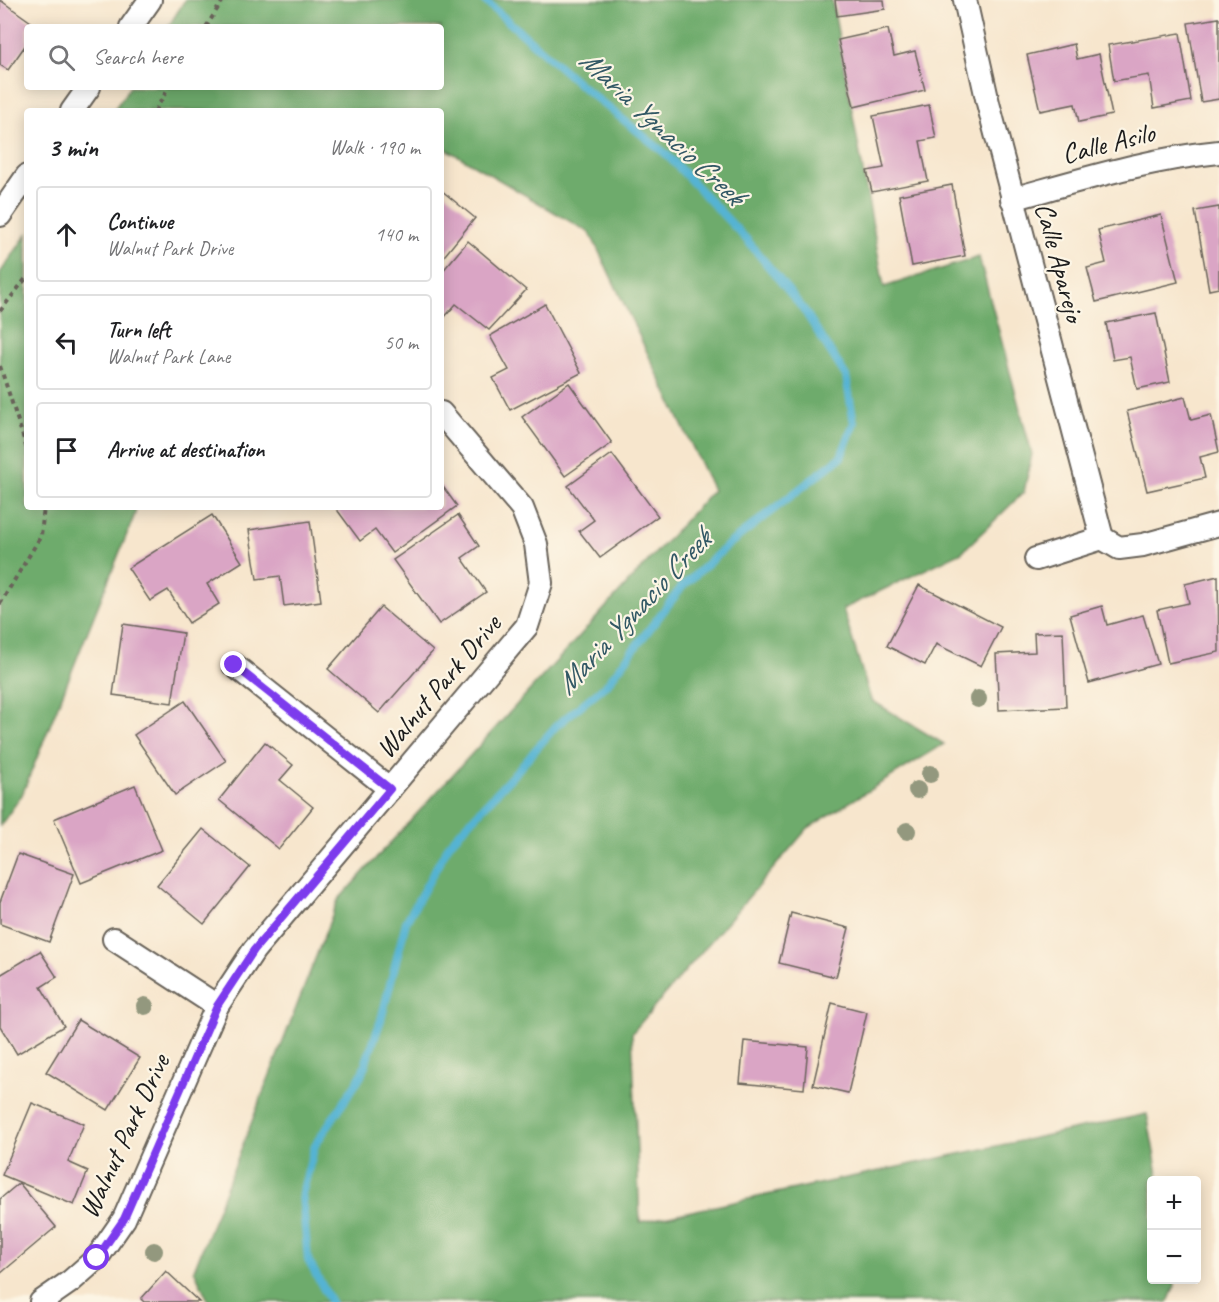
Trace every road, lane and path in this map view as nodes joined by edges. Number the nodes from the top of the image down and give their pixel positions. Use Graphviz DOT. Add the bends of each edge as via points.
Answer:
graph roads {
  1 [pos="150,0"];
  2 [pos="223,0"];
  3 [pos="964,0"];
  4 [pos="133,24"];
  5 [pos="208,24"];
  6 [pos="87,90"];
  7 [pos="167,90"];
  8 [pos="74,108"];
  9 [pos="157,108"];
  10 [pos="1219,152"];
  11 [pos="24,180"];
  12 [pos="1012,199"];
  13 [pos="0,215"];
  14 [pos="24,281"];
  15 [pos="0,311"];
  16 [pos="0,366"];
  17 [pos="444,417"];
  18 [pos="24,440"];
  19 [pos="44,510"];
  20 [pos="1219,524"];
  21 [pos="1102,538"];
  22 [pos="1035,559"];
  23 [pos="0,604"];
  24 [pos="234,665"];
  25 [pos="390,789"];
  26 [pos="114,939"];
  27 [pos="217,1006"];
  28 [pos="41,1302"];
  1 -- 4 [label="street"];
  2 -- 5 [label="path"];
  3 -- 12 [label="street, Calle Aparejo"];
  6 -- 8 [label="street"];
  7 -- 9 [label="path"];
  10 -- 12 [label="street, Calle Asilo" via="1137,164"];
  11 -- 13 [label="street"];
  12 -- 21 [label="street, Calle Aparejo"];
  14 -- 15 [label="path"];
  16 -- 18 [label="path"];
  17 -- 25 [label="street, Walnut Park Drive" via="522,508 537,544 541,584 528,626"];
  19 -- 23 [label="path" via="41,536"];
  20 -- 21 [label="street" via="1119,548"];
  21 -- 22 [label="street"];
  24 -- 25 [label="street"];
  25 -- 27 [label="street, Walnut Park Drive" via="254,950"];
  26 -- 27 [label="street"];
  27 -- 28 [label="street, Walnut Park Drive" via="124,1219 97,1258"];
}
